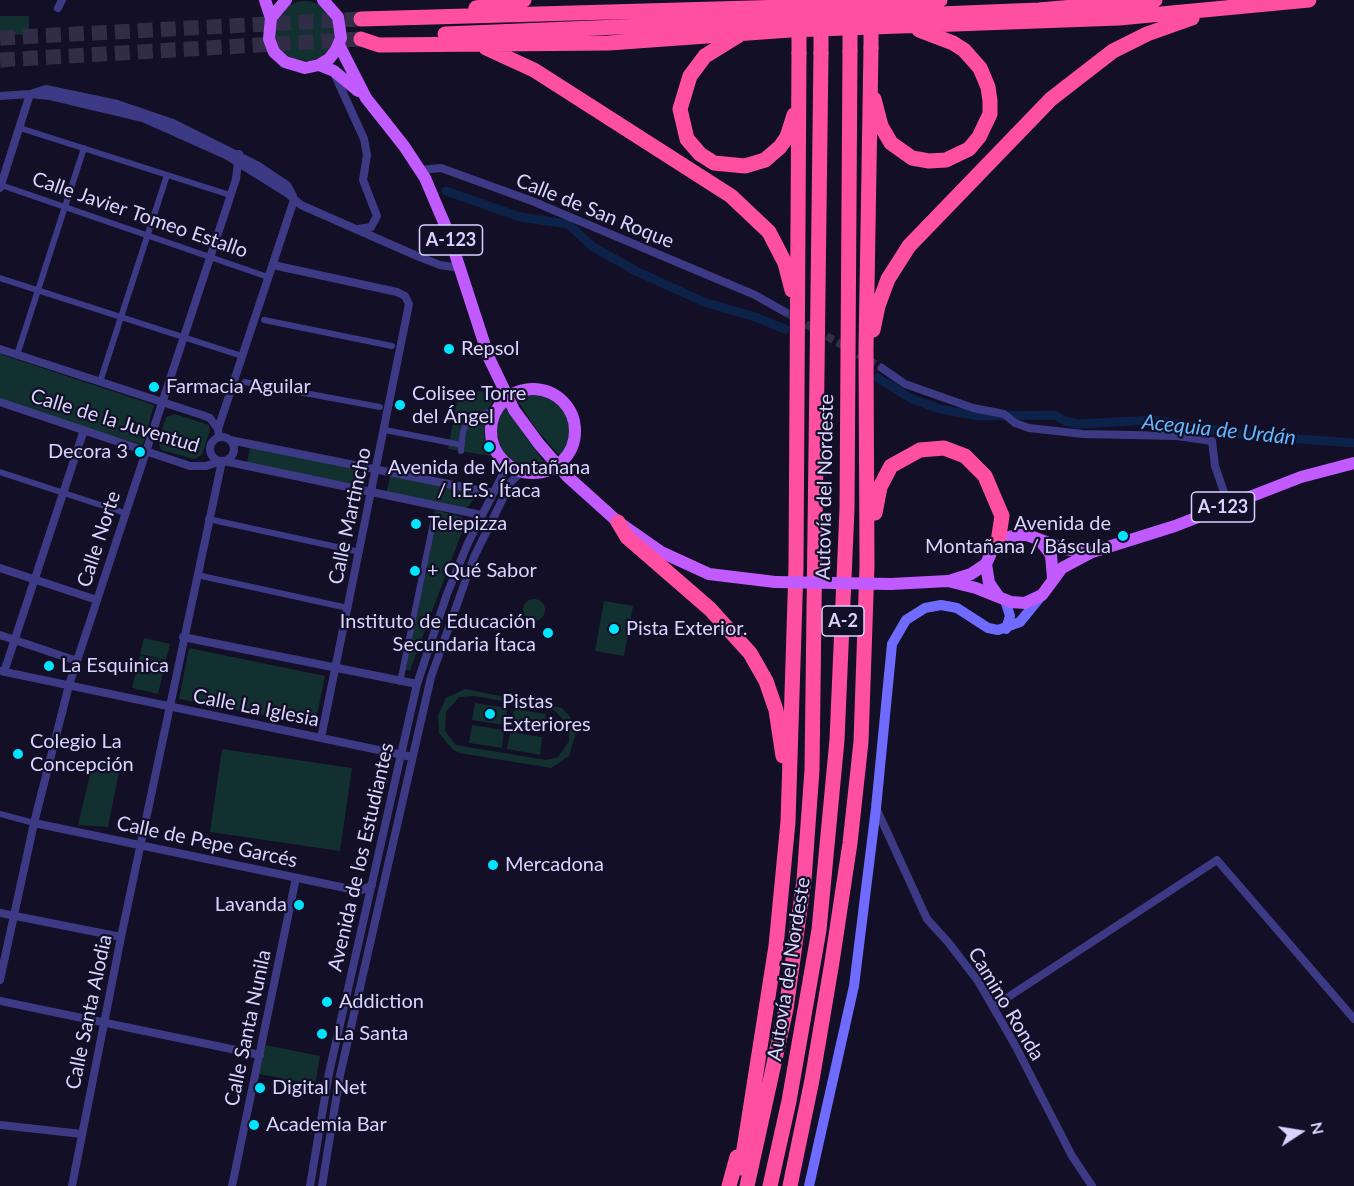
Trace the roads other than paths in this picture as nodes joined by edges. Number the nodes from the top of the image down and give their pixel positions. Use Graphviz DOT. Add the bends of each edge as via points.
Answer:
graph roads {
  1 [pos="265,0"];
  2 [pos="286,0"];
  3 [pos="323,0"];
  4 [pos="520,0"];
  5 [pos="799,0"];
  6 [pos="821,0"];
  7 [pos="850,0"];
  8 [pos="871,0"];
  9 [pos="940,0"];
  10 [pos="1155,0"];
  11 [pos="1309,0"];
  12 [pos="1216,10"];
  13 [pos="271,18"];
  14 [pos="903,27"];
  15 [pos="745,32"];
  16 [pos="469,44"];
  17 [pos="339,45"];
  18 [pos="870,54"];
  19 [pos="319,65"];
  20 [pos="334,71"];
  21 [pos="800,89"];
  22 [pos="30,94"];
  23 [pos="0,96"];
  24 [pos="366,98"];
  25 [pos="20,128"];
  26 [pos="84,148"];
  27 [pos="239,158"];
  28 [pos="249,169"];
  29 [pos="420,170"];
  30 [pos="167,175"];
  31 [pos="236,179"];
  32 [pos="1,186"];
  33 [pos="230,195"];
  34 [pos="294,200"];
  35 [pos="64,207"];
  36 [pos="357,229"];
  37 [pos="148,235"];
  38 [pos="209,256"];
  39 [pos="273,265"];
  40 [pos="460,268"];
  41 [pos="268,277"];
  42 [pos="0,278"];
  43 [pos="38,290"];
  44 [pos="408,301"];
  45 [pos="785,312"];
  46 [pos="122,317"];
  47 [pos="264,320"];
  48 [pos="182,337"];
  49 [pos="797,343"];
  50 [pos="392,346"];
  51 [pos="0,349"];
  52 [pos="17,355"];
  53 [pos="242,356"];
  54 [pos="882,368"];
  55 [pos="867,378"];
  56 [pos="100,382"];
  57 [pos="245,382"];
  58 [pos="507,398"];
  59 [pos="161,402"];
  60 [pos="1,404"];
  61 [pos="380,407"];
  62 [pos="488,412"];
  63 [pos="223,414"];
  64 [pos="210,418"];
  65 [pos="84,430"];
  66 [pos="385,430"];
  67 [pos="219,433"];
  68 [pos="230,440"];
  69 [pos="146,450"];
  70 [pos="222,461"];
  71 [pos="505,462"];
  72 [pos="1354,463"];
  73 [pos="558,465"];
  74 [pos="377,469"];
  75 [pos="522,471"];
  76 [pos="0,472"];
  77 [pos="372,491"];
  78 [pos="62,493"];
  79 [pos="493,493"];
  80 [pos="1228,504"];
  81 [pos="125,513"];
  82 [pos="481,515"];
  83 [pos="434,518"];
  84 [pos="208,519"];
  85 [pos="618,522"];
  86 [pos="998,542"];
  87 [pos="1041,542"];
  88 [pos="468,543"];
  89 [pos="360,552"];
  90 [pos="1092,552"];
  91 [pos="474,557"];
  92 [pos="986,564"];
  93 [pos="867,566"];
  94 [pos="0,568"];
  95 [pos="196,575"];
  96 [pos="1053,578"];
  97 [pos="34,579"];
  98 [pos="948,581"];
  99 [pos="1042,595"];
  100 [pos="1002,598"];
  101 [pos="97,600"];
  102 [pos="348,608"];
  103 [pos="1006,628"];
  104 [pos="0,635"];
  105 [pos="183,638"];
  106 [pos="14,640"];
  107 [pos="77,661"];
  108 [pos="335,668"];
  109 [pos="2,672"];
  110 [pos="400,682"];
  111 [pos="417,684"];
  112 [pos="69,685"];
  113 [pos="169,708"];
  114 [pos="321,738"];
  115 [pos="400,754"];
  116 [pos="412,757"];
  117 [pos="876,808"];
  118 [pos="0,814"];
  119 [pos="788,822"];
  120 [pos="34,823"];
  121 [pos="141,846"];
  122 [pos="296,878"];
  123 [pos="372,885"];
  124 [pos="0,913"];
  125 [pos="13,916"];
  126 [pos="121,937"];
  127 [pos="0,980"];
  128 [pos="0,1001"];
  129 [pos="993,1007"];
  130 [pos="1354,1019"];
  131 [pos="104,1025"];
  132 [pos="820,1033"];
  133 [pos="260,1055"];
  134 [pos="760,1057"];
  135 [pos="0,1125"];
  136 [pos="82,1134"];
  137 [pos="72,1186"];
  138 [pos="232,1186"];
  139 [pos="310,1186"];
  140 [pos="322,1186"];
  141 [pos="729,1186"];
  142 [pos="737,1186"];
  143 [pos="747,1186"];
  144 [pos="770,1186"];
  145 [pos="782,1186"];
  146 [pos="790,1186"];
  147 [pos="809,1186"];
  148 [pos="1092,1186"];
  1 -- 13 [label="main road, A-123"];
  2 -- 13 [label="main road"];
  3 -- 17 [label="main road, A-123" via="335,11 340,24"];
  4 -- 9 [label="highway" via="466,10 361,19"];
  5 -- 21 [label="highway, bridge"];
  6 -- 143 [label="highway, Autovía del Nordeste / A-2, bridge" via="812,770 804,880 786,1009"];
  7 -- 144 [label="highway, Autovía del Nordeste / A-2, bridge" via="847,509 837,740 819,930"];
  8 -- 18 [label="highway, bridge"];
  10 -- 16 [label="highway" via="1039,10 361,39 379,45"];
  11 -- 12 [label="highway"];
  12 -- 14 [label="highway" via="1092,20"];
  12 -- 55 [label="highway" via="1147,33 1091,66 1051,99 922,231 897,262 882,292"];
  13 -- 19 [label="main road, A-123" via="269,39 279,58 298,68"];
  14 -- 15 [label="highway"];
  14 -- 18 [label="highway" via="952,43 980,68 988,87 990,114 974,143 954,158 936,161 912,158 897,149 878,116"];
  15 -- 16 [label="highway" via="609,43"];
  15 -- 21 [label="highway" via="715,48 690,75 680,109 683,130 693,147 724,166 737,168 765,160 787,137"];
  16 -- 49 [label="highway" via="496,51 534,70 742,205 769,232 785,263"];
  17 -- 19 [label="main road"];
  17 -- 24 [label="main road, A-123"];
  18 -- 55 [label="highway"];
  19 -- 20 [label="main road, A-123"];
  20 -- 24 [label="main road, A-123"];
  20 -- 36 [label="street" via="364,139 367,155 363,180 377,216 371,227"];
  21 -- 49 [label="highway"];
  22 -- 23 [label="street"];
  22 -- 25 [label="street"];
  22 -- 27 [label="street" via="46,89 137,110 173,123"];
  24 -- 29 [label="main road, A-123"];
  25 -- 26 [label="street"];
  25 -- 32 [label="street"];
  26 -- 30 [label="street"];
  26 -- 35 [label="street"];
  27 -- 28 [label="street"];
  27 -- 31 [label="street, Calle Norte"];
  27 -- 34 [label="street" via="287,185"];
  28 -- 31 [label="street"];
  28 -- 34 [label="street"];
  29 -- 40 [label="main road, A-123" via="442,215"];
  29 -- 45 [label="street, Calle de San Roque" via="441,168 521,197 755,295"];
  30 -- 33 [label="street"];
  30 -- 37 [label="street"];
  31 -- 33 [label="street, Calle Norte"];
  32 -- 35 [label="street, Calle Javier Tomeo Estallo"];
  33 -- 38 [label="street, Calle Norte"];
  34 -- 36 [label="street"];
  34 -- 39 [label="street"];
  35 -- 37 [label="street, Calle Javier Tomeo Estallo"];
  35 -- 43 [label="street"];
  36 -- 40 [label="street" via="435,263"];
  37 -- 38 [label="street, Calle Javier Tomeo Estallo"];
  37 -- 46 [label="street"];
  38 -- 41 [label="street, Calle Javier Tomeo Estallo"];
  38 -- 48 [label="street, Calle Norte"];
  39 -- 41 [label="street"];
  39 -- 44 [label="street, Calle Javier Tomeo Estallo" via="397,292"];
  40 -- 58 [label="main road, A-123" via="479,330"];
  41 -- 53 [label="street"];
  42 -- 43 [label="street"];
  43 -- 46 [label="street"];
  43 -- 52 [label="street"];
  44 -- 66 [label="street, Calle Martincho"];
  46 -- 48 [label="street"];
  46 -- 56 [label="street"];
  47 -- 50 [label="street"];
  48 -- 53 [label="street"];
  48 -- 59 [label="street, Calle Norte"];
  49 -- 119 [label="highway" via="796,567"];
  51 -- 52 [label="street"];
  52 -- 56 [label="street"];
  53 -- 63 [label="street"];
  54 -- 80 [label="street" via="905,384 973,408 1004,414 1029,428 1212,441 1215,466"];
  55 -- 93 [label="highway"];
  56 -- 59 [label="street"];
  57 -- 61 [label="street"];
  58 -- 71 [label="main road" via="496,411 491,428 496,450"];
  58 -- 73 [label="main road, A-123" via="530,434"];
  58 -- 73 [label="main road" via="524,390 538,390 566,406 574,433 568,452"];
  59 -- 64 [label="street"];
  59 -- 69 [label="street, Calle Norte"];
  60 -- 65 [label="street, Calle de la Juventud"];
  62 -- 66 [label="street" via="469,419 461,448"];
  63 -- 64 [label="street"];
  63 -- 67 [label="street"];
  64 -- 67 [label="street"];
  65 -- 69 [label="street, Calle de la Juventud"];
  65 -- 78 [label="street"];
  66 -- 74 [label="street, Calle Martincho"];
  67 -- 68 [label="street"];
  67 -- 70 [label="street" via="210,451"];
  68 -- 70 [label="street" via="233,452"];
  68 -- 74 [label="street, Calle de la Juventud"];
  69 -- 70 [label="street, Calle de la Juventud" via="196,467"];
  69 -- 81 [label="street, Calle Norte"];
  70 -- 77 [label="street, Calle de la Juventud"];
  70 -- 84 [label="street, Calle Santa Alodia"];
  71 -- 75 [label="main road"];
  71 -- 79 [label="street, Avenida de los Estudiantes"];
  72 -- 80 [label="main road, A-123" via="1319,471"];
  73 -- 75 [label="main road" via="538,472"];
  73 -- 85 [label="main road, A-123"];
  74 -- 77 [label="street, Calle Martincho"];
  74 -- 79 [label="street, Calle de la Juventud"];
  75 -- 91 [label="street, Avenida de los Estudiantes" via="511,482"];
  76 -- 78 [label="street"];
  77 -- 82 [label="street, Calle de la Juventud"];
  77 -- 89 [label="street, Calle Martincho"];
  78 -- 81 [label="street"];
  78 -- 97 [label="street"];
  79 -- 82 [label="street, Avenida de los Estudiantes"];
  80 -- 90 [label="main road, A-123" via="1157,533"];
  81 -- 101 [label="street, Calle Norte"];
  82 -- 88 [label="street, Avenida de los Estudiantes"];
  83 -- 110 [label="street"];
  84 -- 89 [label="street"];
  84 -- 95 [label="street, Calle Santa Alodia"];
  85 -- 98 [label="main road, A-123, bridge" via="690,567 728,578 891,584"];
  85 -- 119 [label="highway" via="627,537 729,627 758,667 780,727 782,797"];
  86 -- 87 [label="main road, A-123" via="1027,535"];
  86 -- 92 [label="main road"];
  86 -- 93 [label="highway" via="1002,516 991,487 976,465 954,451 920,450 900,459 886,474 877,498 873,552"];
  87 -- 90 [label="main road, A-123"];
  87 -- 96 [label="main road" via="1051,555"];
  88 -- 91 [label="street"];
  88 -- 111 [label="street, Avenida de los Estudiantes"];
  89 -- 102 [label="street, Calle Martincho"];
  90 -- 96 [label="main road, A-123" via="1069,563"];
  91 -- 116 [label="street, Avenida de los Estudiantes" via="438,651"];
  92 -- 98 [label="main road, A-123" via="971,574"];
  92 -- 100 [label="main road" via="989,584"];
  93 -- 132 [label="highway" via="861,742 850,843"];
  94 -- 97 [label="street"];
  95 -- 102 [label="street"];
  95 -- 105 [label="street, Calle Santa Alodia"];
  96 -- 99 [label="main road, A-123"];
  97 -- 101 [label="street"];
  97 -- 106 [label="street"];
  98 -- 100 [label="main road, A-123"];
  99 -- 100 [label="main road, A-123" via="1025,603"];
  99 -- 103 [label="main road" via="1020,622"];
  100 -- 103 [label="main road" via="1010,616"];
  101 -- 107 [label="street, Calle Norte"];
  102 -- 108 [label="street, Calle Martincho"];
  103 -- 117 [label="main road" via="988,628 964,611 941,605 919,611 902,626 891,651"];
  104 -- 106 [label="street"];
  105 -- 108 [label="street"];
  105 -- 113 [label="street, Calle Santa Alodia"];
  106 -- 107 [label="street"];
  106 -- 109 [label="street"];
  107 -- 112 [label="street, Calle Norte"];
  108 -- 110 [label="street"];
  108 -- 114 [label="street, Calle Martincho"];
  109 -- 112 [label="street, Calle La Iglesia"];
  110 -- 111 [label="street"];
  111 -- 115 [label="street, Avenida de los Estudiantes"];
  112 -- 113 [label="street, Calle La Iglesia"];
  112 -- 120 [label="street, Calle Norte"];
  113 -- 114 [label="street, Calle La Iglesia"];
  113 -- 121 [label="street, Calle Santa Alodia"];
  114 -- 115 [label="street, Calle La Iglesia"];
  115 -- 116 [label="street, Calle La Iglesia"];
  115 -- 123 [label="street, Avenida de los Estudiantes"];
  116 -- 140 [label="street, Avenida de los Estudiantes" via="340,1075"];
  117 -- 129 [label="street, Camino Ronda" via="927,919"];
  117 -- 147 [label="main road" via="854,986"];
  118 -- 120 [label="street"];
  119 -- 134 [label="highway"];
  120 -- 121 [label="street, Calle de Pepe Garcés"];
  120 -- 125 [label="street, Calle Norte"];
  121 -- 122 [label="street, Calle de Pepe Garcés"];
  121 -- 126 [label="street, Calle Santa Alodia"];
  122 -- 123 [label="street, Calle de Pepe Garcés" via="360,891"];
  122 -- 133 [label="street, Calle Santa Nunila"];
  123 -- 139 [label="street, Avenida de los Estudiantes" via="330,1073"];
  124 -- 125 [label="street"];
  125 -- 126 [label="street"];
  125 -- 127 [label="street, Calle Norte"];
  126 -- 131 [label="street, Calle Santa Alodia"];
  128 -- 131 [label="street"];
  129 -- 130 [label="street" via="1216,860"];
  129 -- 148 [label="street, Camino Ronda"];
  131 -- 133 [label="street"];
  131 -- 136 [label="street, Calle Santa Alodia"];
  132 -- 145 [label="highway"];
  132 -- 146 [label="highway"];
  133 -- 138 [label="street, Calle Santa Nunila"];
  134 -- 141 [label="highway"];
  134 -- 142 [label="highway"];
  135 -- 136 [label="street"];
  136 -- 137 [label="street, Calle Santa Alodia"];
}
